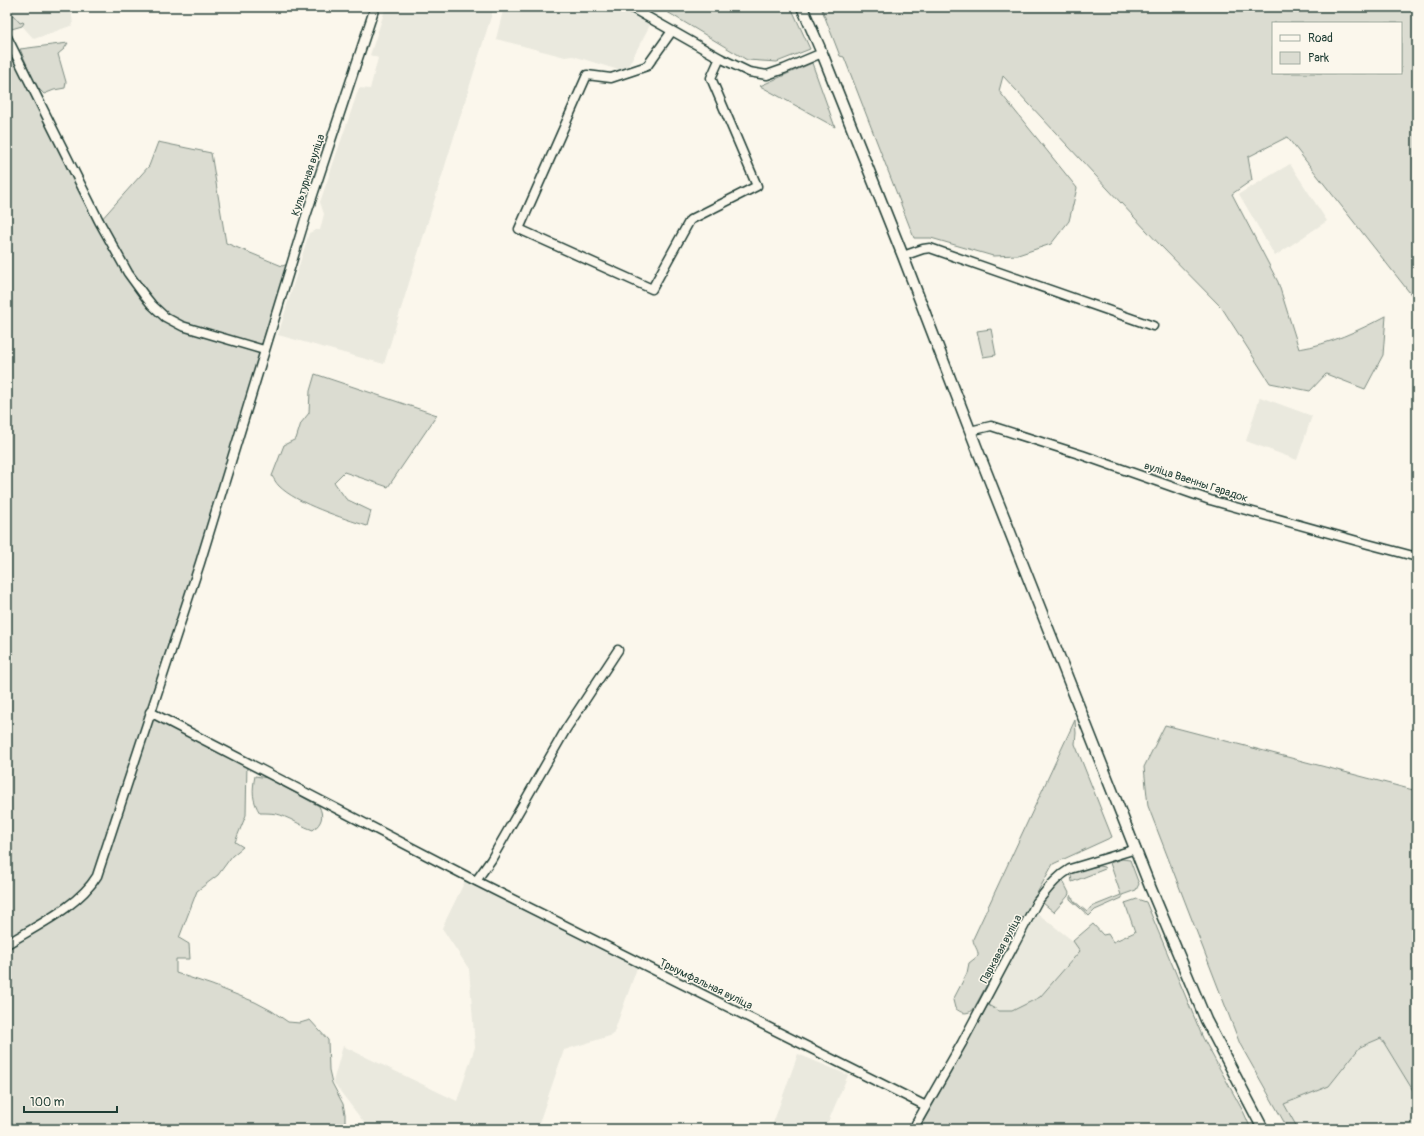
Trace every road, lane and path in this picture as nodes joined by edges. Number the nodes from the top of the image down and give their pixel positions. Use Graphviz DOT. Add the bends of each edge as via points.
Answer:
graph roads {
  1 [pos="375,7"];
  2 [pos="630,7"];
  3 [pos="802,7"];
  4 [pos="672,31"];
  5 [pos="7,37"];
  6 [pos="822,53"];
  7 [pos="720,58"];
  8 [pos="903,256"];
  9 [pos="1153,326"];
  10 [pos="264,350"];
  11 [pos="970,431"];
  12 [pos="1417,557"];
  13 [pos="618,650"];
  14 [pos="150,712"];
  15 [pos="1136,849"];
  16 [pos="476,881"];
  17 [pos="7,944"];
  18 [pos="926,1106"];
  19 [pos="913,1129"];
  20 [pos="1263,1129"];
  1 -- 10 [label="street, Культурная вуліца"];
  2 -- 4 [label="street"];
  3 -- 6 [label="main road"];
  4 -- 7 [label="street"];
  4 -- 7 [label="street" via="647,66 612,78 587,75 519,229 652,289 690,220 757,186 711,78"];
  5 -- 10 [label="street" via="99,221 128,273 152,305 165,317 182,326"];
  6 -- 7 [label="street" via="766,75 748,72"];
  6 -- 8 [label="main road"];
  8 -- 9 [label="street" via="930,248"];
  8 -- 11 [label="main road"];
  10 -- 14 [label="street, Культурная вуліца" via="200,563"];
  11 -- 12 [label="street, вуліца Ваенны Гарадок" via="991,426 1210,500"];
  11 -- 15 [label="main road"];
  13 -- 16 [label="street" via="566,729 491,860"];
  14 -- 16 [label="street, Трыумфальная вуліца"];
  14 -- 17 [label="street, Культурная вуліца" via="104,857 92,883 83,894 56,914"];
  15 -- 18 [label="street, Паркавая вуліца" via="1070,869 1037,902"];
  15 -- 20 [label="main road" via="1206,1020"];
  16 -- 18 [label="street, Трыумфальная вуліца"];
  18 -- 19 [label="street, Паркавая вуліца"];
}
